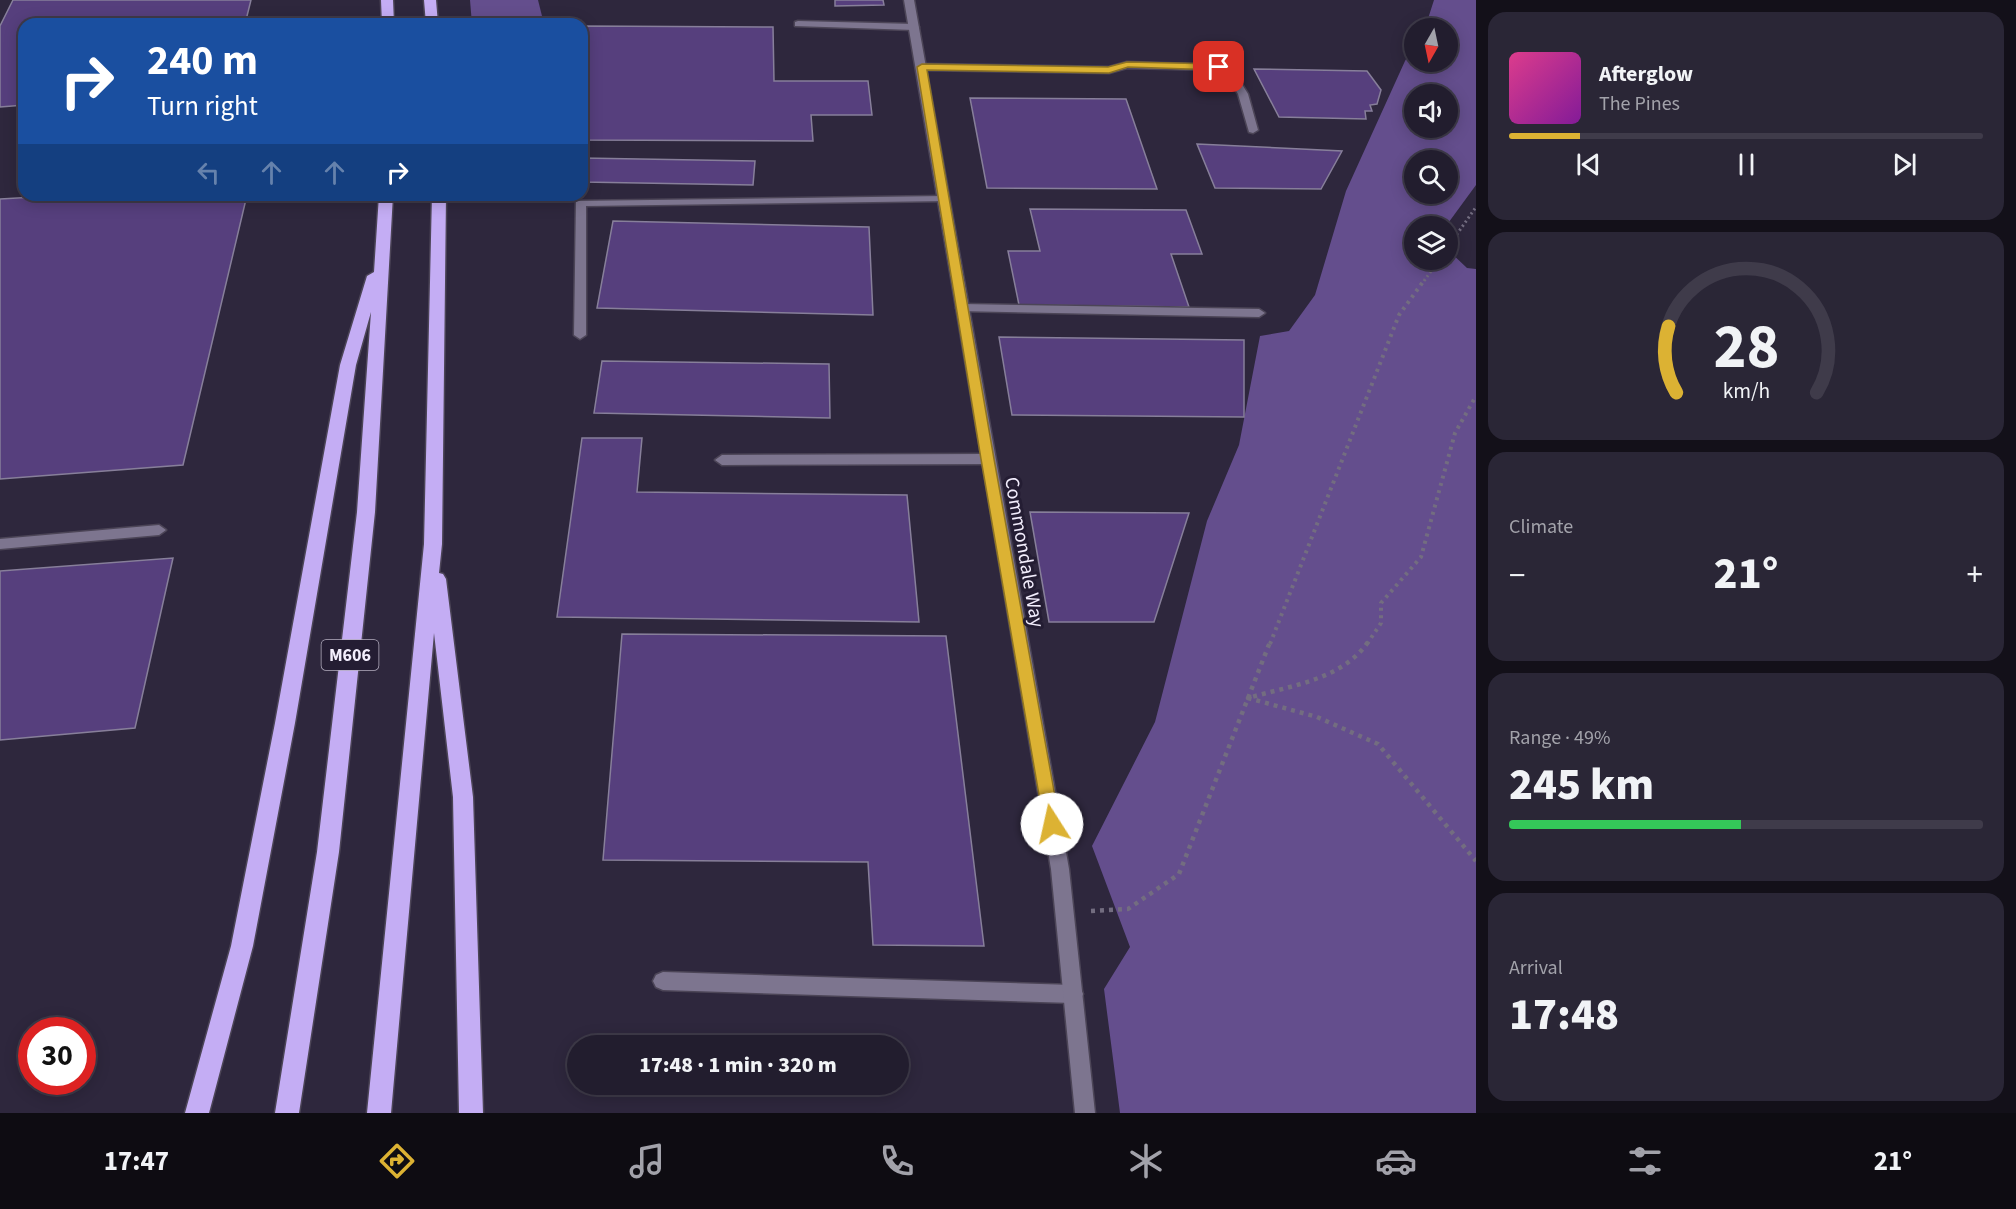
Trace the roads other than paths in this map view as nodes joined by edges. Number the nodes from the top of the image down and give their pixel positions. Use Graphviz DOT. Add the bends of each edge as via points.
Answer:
graph roads {
  1 [pos="387,0"];
  2 [pos="430,0"];
  3 [pos="909,0"];
  4 [pos="388,18"];
  5 [pos="432,18"];
  6 [pos="798,24"];
  7 [pos="914,27"];
  8 [pos="922,67"];
  9 [pos="1253,130"];
  10 [pos="944,199"];
  11 [pos="386,201"];
  12 [pos="438,201"];
  13 [pos="383,244"];
  14 [pos="962,308"];
  15 [pos="1259,313"];
  16 [pos="580,335"];
  17 [pos="987,459"];
  18 [pos="722,460"];
  19 [pos="159,530"];
  20 [pos="0,543"];
  21 [pos="433,544"];
  22 [pos="663,981"];
  23 [pos="1073,994"];
  24 [pos="197,1113"];
  25 [pos="287,1113"];
  26 [pos="378,1113"];
  27 [pos="471,1113"];
  28 [pos="1085,1113"];
  1 -- 4 [label="highway"];
  2 -- 5 [label="highway"];
  3 -- 7 [label="street, Commondale Way"];
  6 -- 7 [label="street"];
  7 -- 8 [label="street, Commondale Way"];
  8 -- 9 [label="street" via="1109,70 1127,64 1219,67 1228,72 1242,91 1251,111"];
  8 -- 10 [label="street, Commondale Way"];
  10 -- 14 [label="street, Commondale Way"];
  10 -- 16 [label="street" via="580,202"];
  11 -- 13 [label="highway, M606"];
  12 -- 21 [label="highway" via="440,278"];
  13 -- 24 [label="highway, M606" via="348,365 244,934"];
  13 -- 25 [label="highway, M606" via="366,512 328,852"];
  14 -- 15 [label="street"];
  14 -- 17 [label="street, Commondale Way"];
  17 -- 18 [label="street"];
  17 -- 23 [label="street, Commondale Way" via="1060,869"];
  19 -- 20 [label="street"];
  21 -- 26 [label="highway"];
  21 -- 27 [label="highway" via="463,797"];
  22 -- 23 [label="street"];
  23 -- 28 [label="street, Commondale Way"];
}
